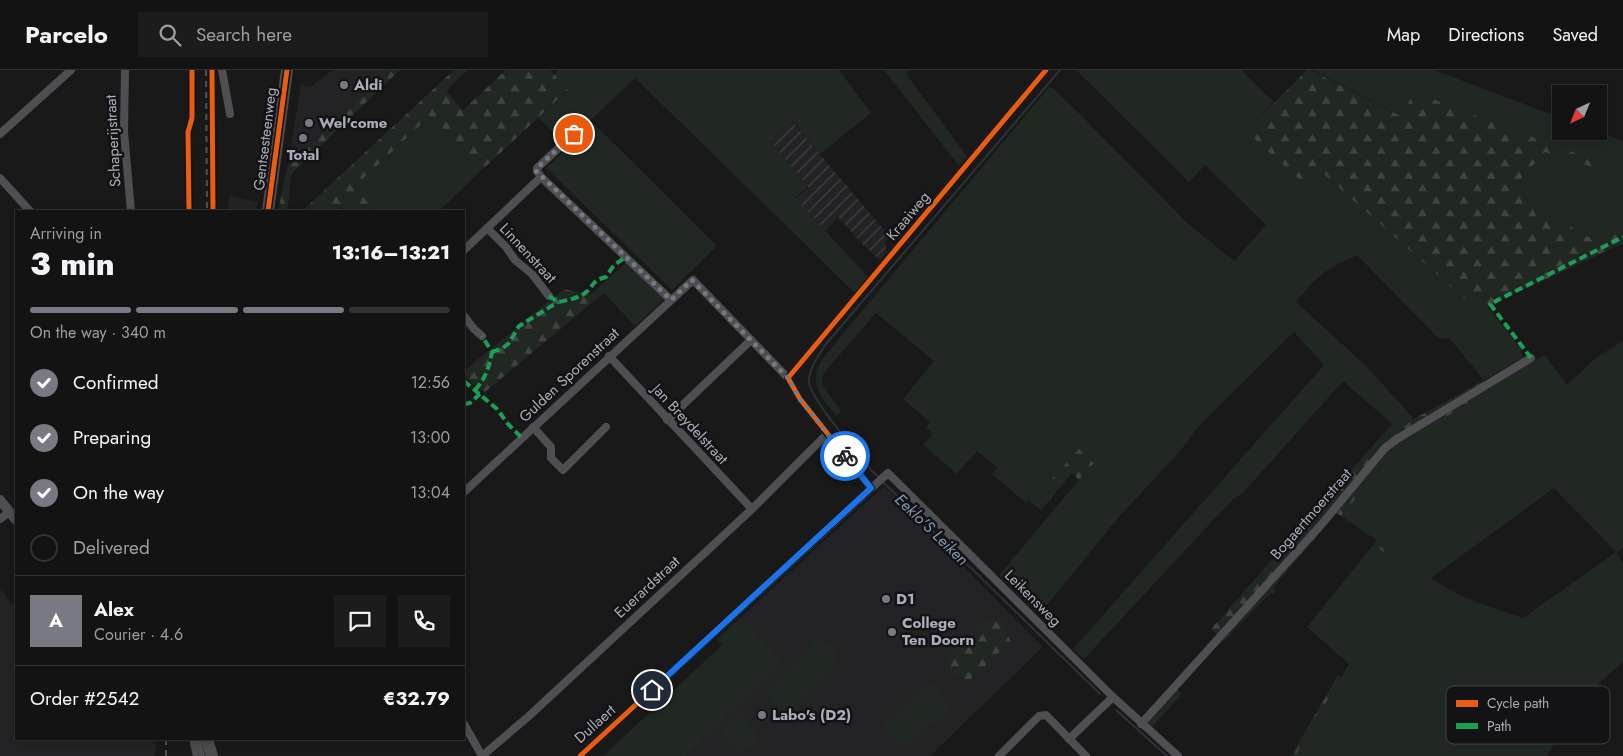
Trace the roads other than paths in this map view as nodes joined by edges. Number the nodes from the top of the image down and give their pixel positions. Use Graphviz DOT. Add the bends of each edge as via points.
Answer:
graph roads {
  1 [pos="69,70"];
  2 [pos="125,70"];
  3 [pos="222,70"];
  4 [pos="287,70"];
  5 [pos="292,70"];
  6 [pos="1046,70"];
  7 [pos="230,114"];
  8 [pos="0,134"];
  9 [pos="574,134"];
  10 [pos="541,177"];
  11 [pos="0,178"];
  12 [pos="29,210"];
  13 [pos="131,210"];
  14 [pos="268,210"];
  15 [pos="273,210"];
  16 [pos="487,228"];
  17 [pos="465,249"];
  18 [pos="549,296"];
  19 [pos="671,300"];
  20 [pos="465,317"];
  21 [pos="482,336"];
  22 [pos="750,340"];
  23 [pos="609,356"];
  24 [pos="1531,358"];
  25 [pos="788,378"];
  26 [pos="667,420"];
  27 [pos="533,427"];
  28 [pos="606,427"];
  29 [pos="827,434"];
  30 [pos="871,488"];
  31 [pos="465,491"];
  32 [pos="0,500"];
  33 [pos="752,509"];
  34 [pos="13,516"];
  35 [pos="0,519"];
  36 [pos="1113,697"];
  37 [pos="1141,724"];
  38 [pos="465,726"];
  39 [pos="1069,739"];
  40 [pos="195,740"];
  41 [pos="207,740"];
  42 [pos="199,756"];
  43 [pos="212,756"];
  44 [pos="482,756"];
  45 [pos="580,756"];
  46 [pos="999,756"];
  47 [pos="1086,756"];
  48 [pos="1178,756"];
  1 -- 8 [label="street"];
  2 -- 13 [label="street, Schaperijstraat" via="124,132"];
  3 -- 7 [label="street"];
  4 -- 14 [label="main road, Gentsesteenweg"];
  5 -- 15 [label="main road, Gentsesteenweg"];
  6 -- 25 [label="street, Kraaiweg"];
  9 -- 10 [label="street" via="537,168"];
  10 -- 16 [label="street"];
  10 -- 19 [label="street"];
  11 -- 12 [label="street"];
  16 -- 17 [label="street"];
  16 -- 18 [label="street, Linnenstraat"];
  19 -- 22 [label="street, Gulden Sporenstraat" via="692,280"];
  19 -- 23 [label="street, Gulden Sporenstraat"];
  20 -- 21 [label="street"];
  22 -- 25 [label="street"];
  22 -- 26 [label="street"];
  23 -- 26 [label="street, Jan Breydelstraat"];
  23 -- 27 [label="street, Gulden Sporenstraat"];
  24 -- 37 [label="street, Bogaertmoerstraat" via="1385,448 1315,532"];
  25 -- 29 [label="street"];
  26 -- 33 [label="street, Jan Breydelstraat"];
  27 -- 28 [label="street" via="551,448 551,458 563,470"];
  27 -- 31 [label="street, Gulden Sporenstraat"];
  29 -- 30 [label="street"];
  29 -- 33 [label="street, Euerardstraat"];
  30 -- 36 [label="street, Leikensweg" via="888,473"];
  30 -- 45 [label="street, Dullaert"];
  32 -- 34 [label="street"];
  33 -- 44 [label="street, Euerardstraat"];
  34 -- 35 [label="street"];
  36 -- 37 [label="street, Leikensweg"];
  36 -- 39 [label="street"];
  37 -- 48 [label="street, Leikensweg"];
  38 -- 44 [label="street"];
  39 -- 46 [label="street" via="1046,715 1039,716"];
  39 -- 47 [label="street"];
  40 -- 42 [label="main road"];
  41 -- 43 [label="main road"];
}
